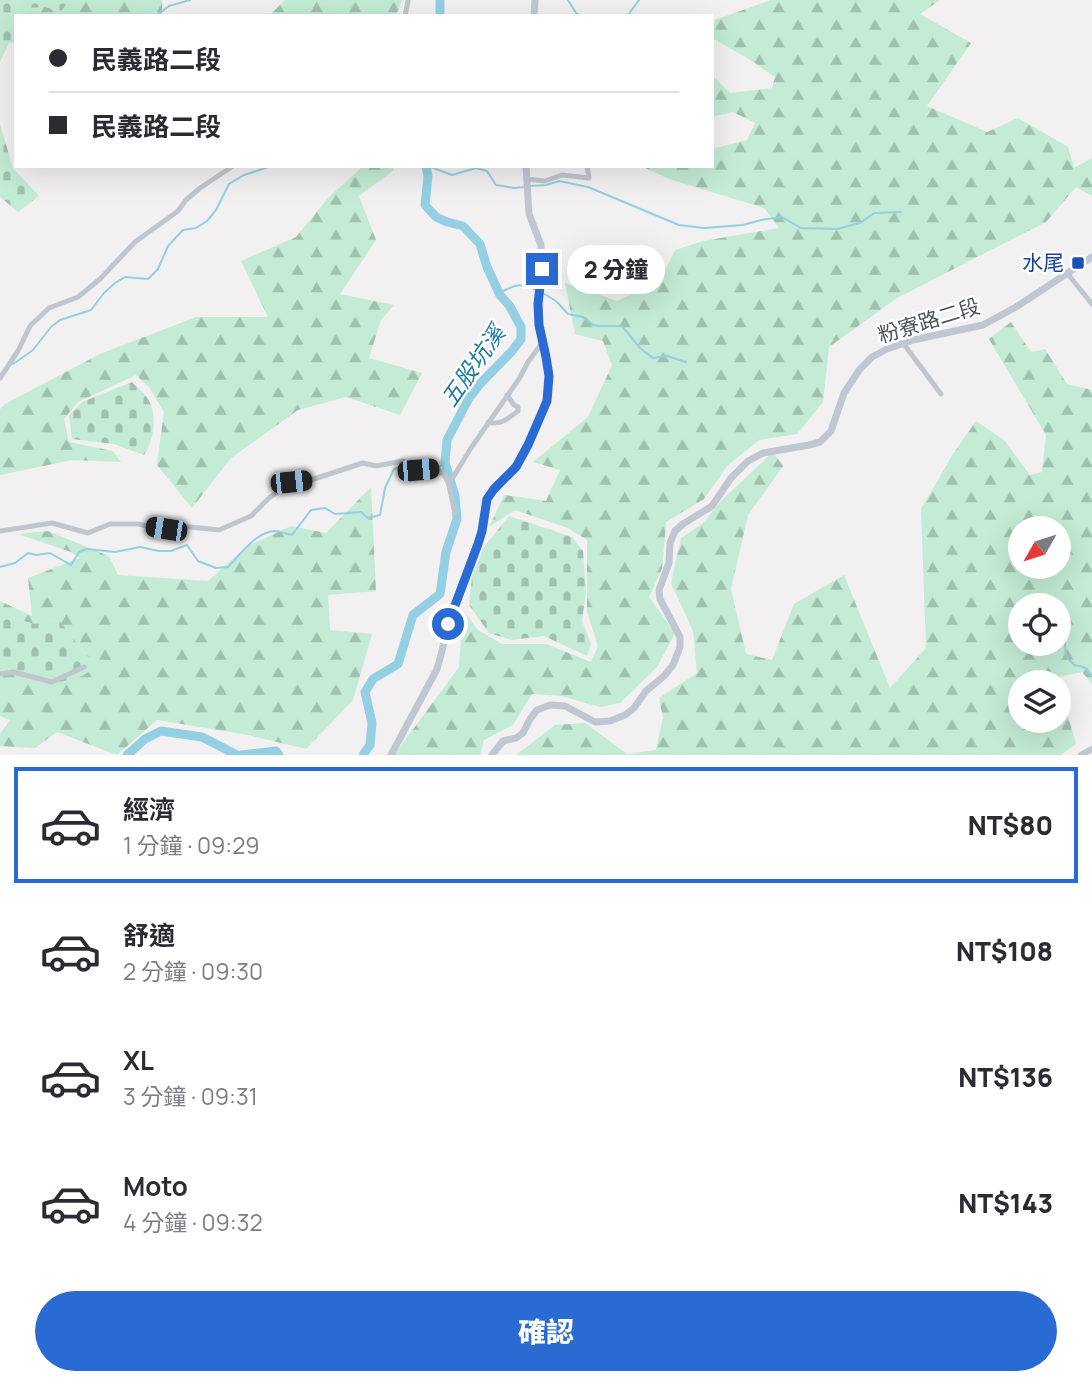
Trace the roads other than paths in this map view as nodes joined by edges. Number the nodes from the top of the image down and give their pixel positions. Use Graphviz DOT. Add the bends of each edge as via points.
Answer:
graph roads {
  1 [pos="230,168"];
  2 [pos="526,168"];
  3 [pos="587,168"];
  4 [pos="526,184"];
  5 [pos="1092,257"];
  6 [pos="1067,273"];
  7 [pos="1092,304"];
  8 [pos="542,343"];
  9 [pos="903,344"];
  10 [pos="0,378"];
  11 [pos="941,394"];
  12 [pos="507,395"];
  13 [pos="488,422"];
  14 [pos="442,472"];
  15 [pos="414,473"];
  16 [pos="450,480"];
  17 [pos="455,513"];
  18 [pos="0,531"];
  19 [pos="84,667"];
  20 [pos="0,674"];
  21 [pos="1092,749"];
  22 [pos="391,755"];
  23 [pos="492,755"];
  24 [pos="1081,755"];
  1 -- 10 [label="street" via="135,243 78,297 49,309 30,326"];
  2 -- 4 [label="main road"];
  3 -- 4 [label="street" via="589,178 562,175"];
  4 -- 8 [label="main road" via="528,214 541,245"];
  5 -- 6 [label="main road, 粉寮路二段"];
  6 -- 7 [label="street"];
  6 -- 9 [label="main road, 粉寮路二段" via="983,326"];
  8 -- 12 [label="street"];
  8 -- 22 [label="main road" via="549,376 547,401 516,467 487,499 482,531 437,669"];
  9 -- 11 [label="street"];
  9 -- 23 [label="main road, 粉寮路二段" via="887,349 860,369 844,393 831,431 820,442 763,453 748,461 712,506 675,531 659,590 680,647 673,665 632,710 610,721 595,722 565,706 550,705 537,710 523,733 503,741"];
  12 -- 13 [label="street"];
  12 -- 13 [label="street" via="518,411 495,424"];
  13 -- 16 [label="street"];
  14 -- 15 [label="street" via="429,477"];
  14 -- 16 [label="street"];
  14 -- 18 [label="street" via="418,470 403,461 354,464 312,480 291,482 251,516 219,530 110,524 88,533 52,523"];
  16 -- 17 [label="street"];
  19 -- 20 [label="street" via="52,682 13,672"];
  21 -- 24 [label="street"];
}
